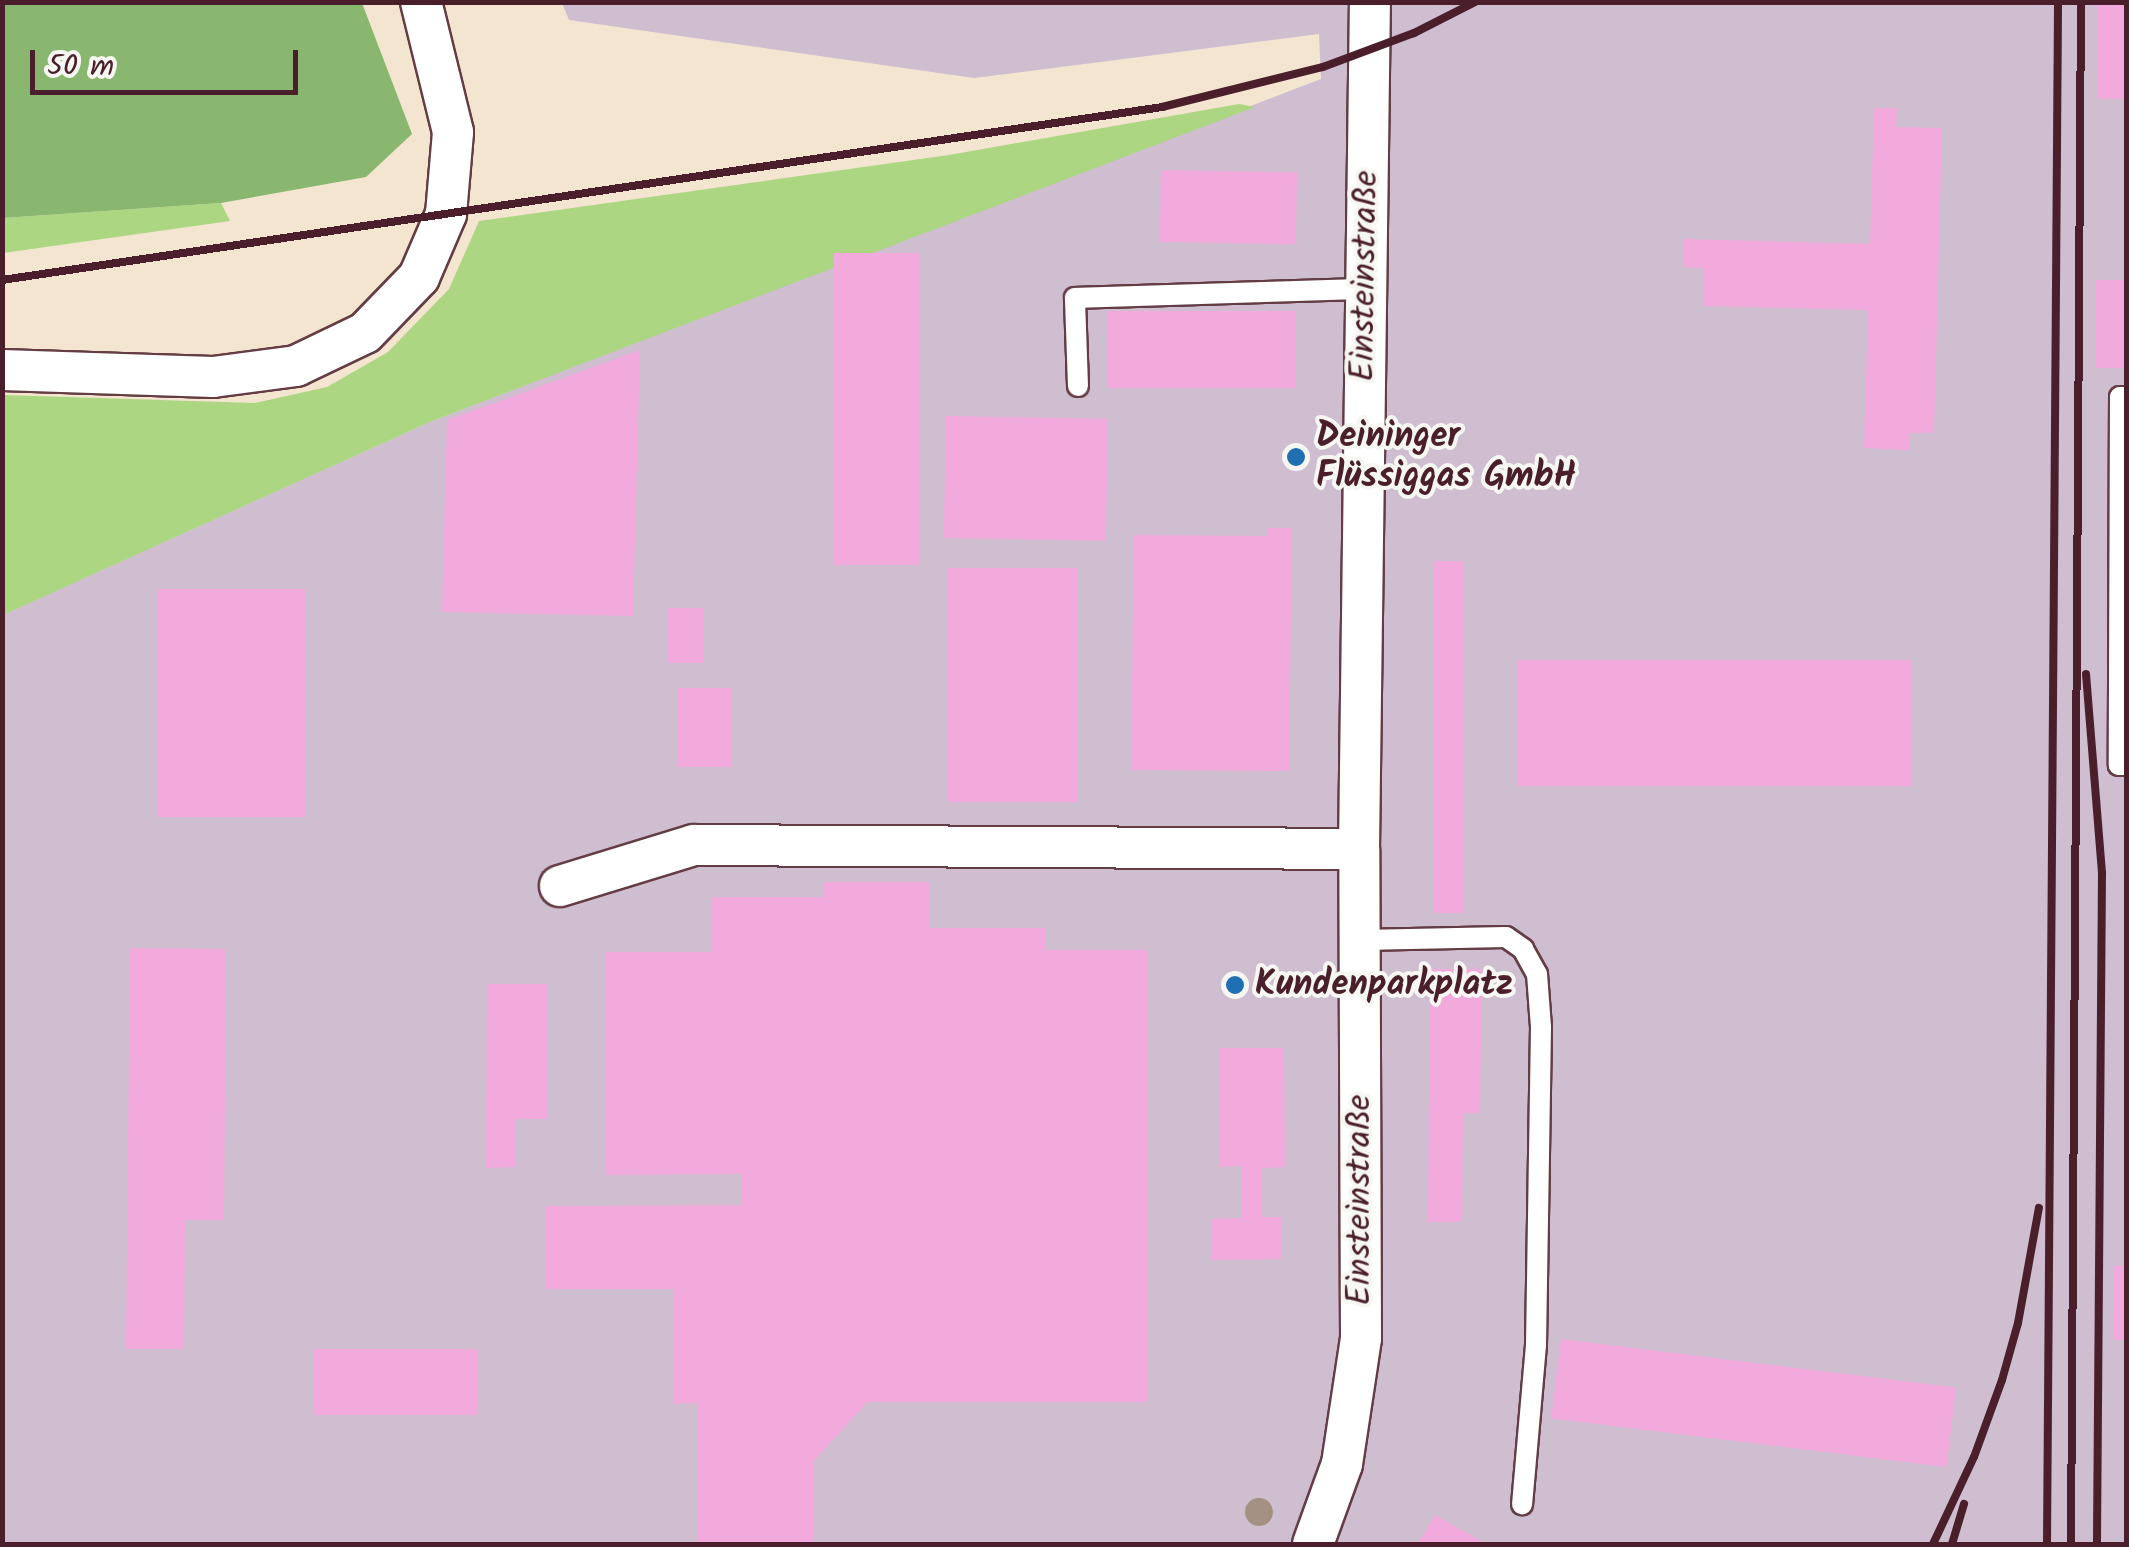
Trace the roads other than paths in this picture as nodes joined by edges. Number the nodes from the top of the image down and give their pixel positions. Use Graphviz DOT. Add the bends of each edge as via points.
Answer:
graph roads {
  1 [pos="420,2"];
  2 [pos="1370,2"];
  3 [pos="1366,289"];
  4 [pos="2,370"];
  5 [pos="1078,386"];
  6 [pos="2126,397"];
  7 [pos="2126,764"];
  8 [pos="1359,849"];
  9 [pos="560,886"];
  10 [pos="1361,940"];
  11 [pos="1522,1504"];
  12 [pos="1314,1544"];
  1 -- 4 [label="street" via="454,132 446,214 420,277 364,333 296,366 213,376"];
  2 -- 3 [label="street, Einsteinstraße"];
  3 -- 5 [label="lane" via="1075,298"];
  3 -- 8 [label="street, Einsteinstraße"];
  6 -- 7 [label="lane" via="2120,397 2118,764"];
  8 -- 9 [label="street" via="694,845"];
  8 -- 10 [label="street, Einsteinstraße"];
  10 -- 11 [label="lane" via="1506,937 1523,948 1538,974 1536,1345"];
  10 -- 12 [label="street, Einsteinstraße" via="1361,1338 1342,1464"];
}
